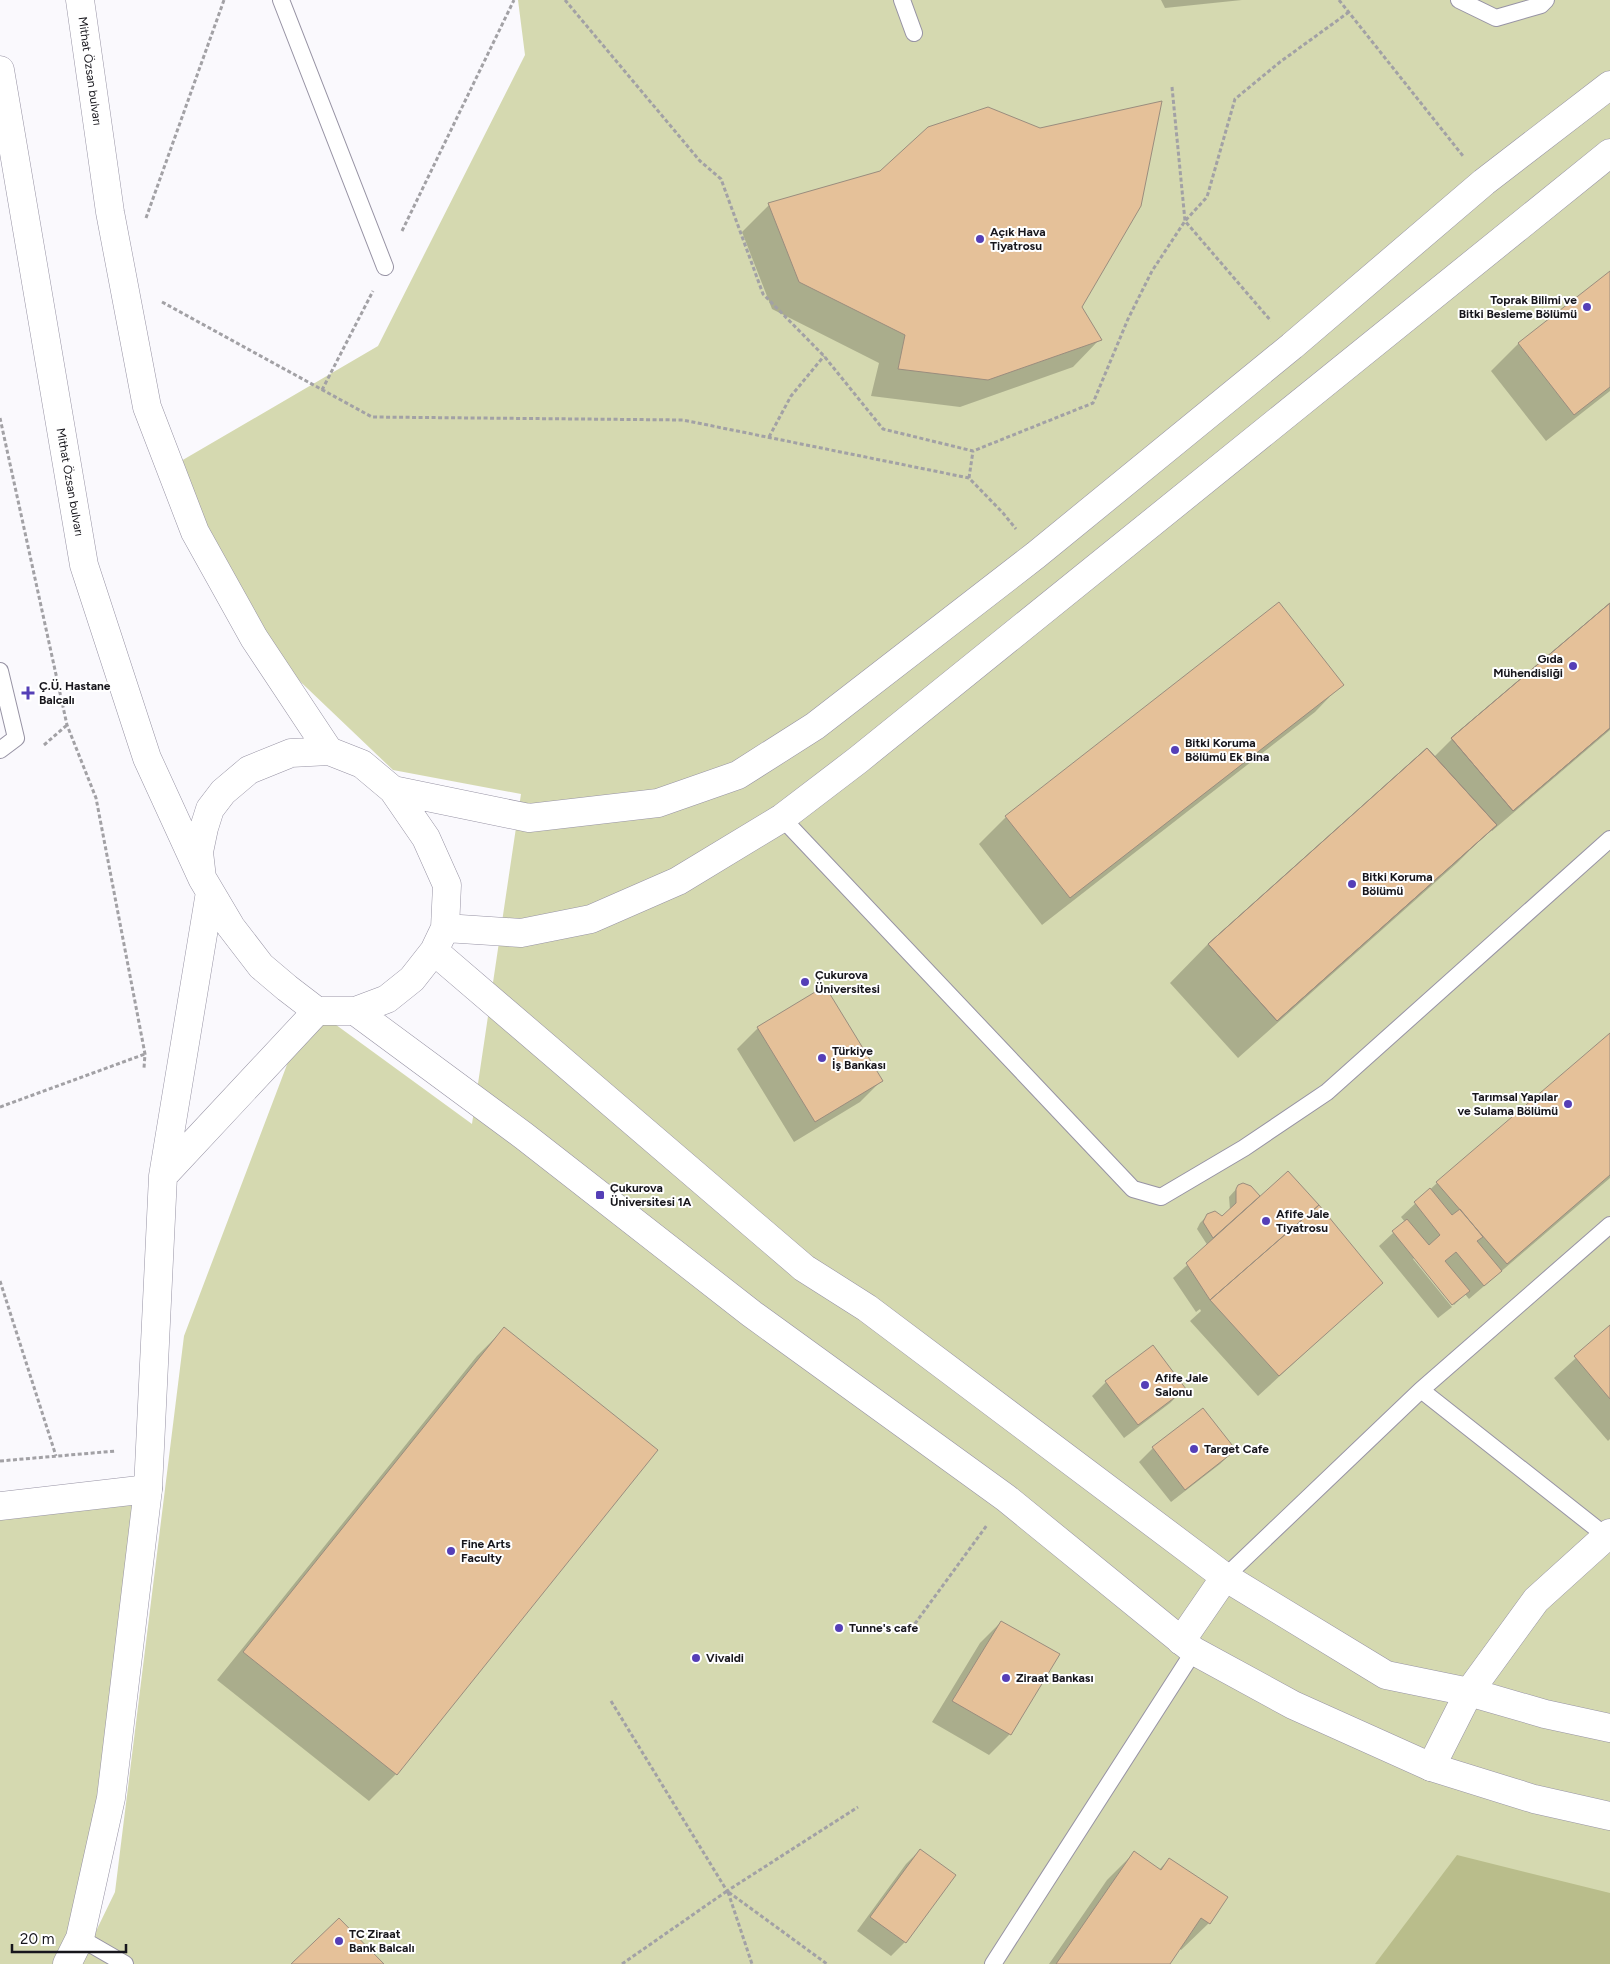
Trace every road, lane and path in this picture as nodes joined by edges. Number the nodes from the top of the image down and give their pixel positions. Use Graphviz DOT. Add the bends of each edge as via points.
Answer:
graph roads {
  1 [pos="80,0"];
  2 [pos="224,0"];
  3 [pos="282,0"];
  4 [pos="514,0"];
  5 [pos="565,0"];
  6 [pos="902,0"];
  7 [pos="1339,0"];
  8 [pos="1460,0"];
  9 [pos="1546,0"];
  10 [pos="1349,12"];
  11 [pos="914,33"];
  12 [pos="0,70"];
  13 [pos="1610,85"];
  14 [pos="1172,87"];
  15 [pos="1610,153"];
  16 [pos="1484,182"];
  17 [pos="1185,221"];
  18 [pos="144,224"];
  19 [pos="385,267"];
  20 [pos="123,281"];
  21 [pos="1292,346"];
  22 [pos="824,356"];
  23 [pos="322,390"];
  24 [pos="0,418"];
  25 [pos="769,437"];
  26 [pos="973,451"];
  27 [pos="969,478"];
  28 [pos="1036,554"];
  29 [pos="0,671"];
  30 [pos="0,750"];
  31 [pos="329,751"];
  32 [pos="393,790"];
  33 [pos="782,818"];
  34 [pos="1610,839"];
  35 [pos="206,885"];
  36 [pos="440,939"];
  37 [pos="317,1011"];
  38 [pos="355,1011"];
  39 [pos="145,1054"];
  40 [pos="144,1074"];
  41 [pos="0,1107"];
  42 [pos="163,1176"];
  43 [pos="1610,1225"];
  44 [pos="0,1281"];
  45 [pos="1421,1390"];
  46 [pos="119,1451"];
  47 [pos="56,1456"];
  48 [pos="0,1461"];
  49 [pos="148,1489"];
  50 [pos="1006,1498"];
  51 [pos="0,1506"];
  52 [pos="1608,1535"];
  53 [pos="1224,1577"];
  54 [pos="911,1629"];
  55 [pos="1187,1646"];
  56 [pos="1469,1692"];
  57 [pos="611,1701"];
  58 [pos="1610,1728"];
  59 [pos="1431,1767"];
  60 [pos="858,1807"];
  61 [pos="1610,1816"];
  62 [pos="727,1891"];
  63 [pos="80,1938"];
  64 [pos="67,1964"];
  65 [pos="125,1964"];
  66 [pos="622,1964"];
  67 [pos="752,1964"];
  68 [pos="827,1964"];
  69 [pos="993,1964"];
  1 -- 20 [label="street, Mithat Özsan bulvarı"];
  2 -- 18 [label="path"];
  3 -- 19 [label="lane"];
  4 -- 19 [label="path"];
  5 -- 22 [label="path" via="700,161 721,179 763,294"];
  6 -- 11 [label="lane"];
  7 -- 10 [label="path"];
  8 -- 9 [label="lane" via="1496,18 1541,5"];
  10 -- 16 [label="path"];
  10 -- 17 [label="path" via="1235,99 1207,197"];
  12 -- 35 [label="street, Mithat Özsan bulvarı" via="84,565 146,758"];
  13 -- 16 [label="street"];
  14 -- 17 [label="path"];
  15 -- 33 [label="street"];
  16 -- 21 [label="street"];
  17 -- 21 [label="path"];
  17 -- 26 [label="path" via="1152,271 1092,404"];
  19 -- 23 [label="path"];
  20 -- 23 [label="path"];
  20 -- 31 [label="street, Mithat Özsan bulvarı" via="147,407 195,532 254,638"];
  21 -- 28 [label="street"];
  22 -- 25 [label="path" via="791,396"];
  22 -- 26 [label="path" via="883,428"];
  23 -- 25 [label="path" via="372,417 683,420"];
  24 -- 39 [label="path" via="67,725 96,798"];
  25 -- 27 [label="path"];
  26 -- 27 [label="path"];
  27 -- 28 [label="path"];
  28 -- 32 [label="street" via="815,726 738,775 658,803 529,818"];
  29 -- 30 [label="lane" via="16,738"];
  31 -- 32 [label="street" via="362,764"];
  31 -- 35 [label="street" via="291,753 249,770 223,792 210,809 199,852"];
  32 -- 36 [label="street" via="426,838 447,885"];
  33 -- 34 [label="lane" via="1133,1189 1162,1197 1328,1092"];
  33 -- 36 [label="street" via="678,881 591,919 521,934"];
  35 -- 37 [label="street, Mithat Özsan bulvarı" via="231,927 261,966"];
  35 -- 42 [label="street"];
  36 -- 38 [label="street" via="412,979 387,999"];
  36 -- 53 [label="street" via="804,1268 867,1308"];
  37 -- 38 [label="street"];
  37 -- 42 [label="street"];
  38 -- 50 [label="street" via="524,1136 752,1314"];
  39 -- 40 [label="path"];
  39 -- 41 [label="path"];
  42 -- 49 [label="street"];
  43 -- 45 [label="lane"];
  44 -- 47 [label="path"];
  45 -- 52 [label="lane"];
  45 -- 53 [label="lane"];
  46 -- 47 [label="path"];
  47 -- 48 [label="path"];
  49 -- 51 [label="street"];
  49 -- 63 [label="street" via="111,1798"];
  50 -- 54 [label="path"];
  50 -- 55 [label="street"];
  52 -- 56 [label="street" via="1536,1600"];
  53 -- 55 [label="street"];
  53 -- 56 [label="street" via="1386,1675"];
  55 -- 59 [label="street" via="1294,1705"];
  55 -- 69 [label="lane"];
  56 -- 58 [label="street" via="1545,1714"];
  56 -- 59 [label="street"];
  57 -- 62 [label="path"];
  59 -- 61 [label="street" via="1534,1799"];
  60 -- 62 [label="path"];
  62 -- 66 [label="path"];
  62 -- 67 [label="path"];
  62 -- 68 [label="path"];
  63 -- 64 [label="street"];
  63 -- 65 [label="lane"];
}
